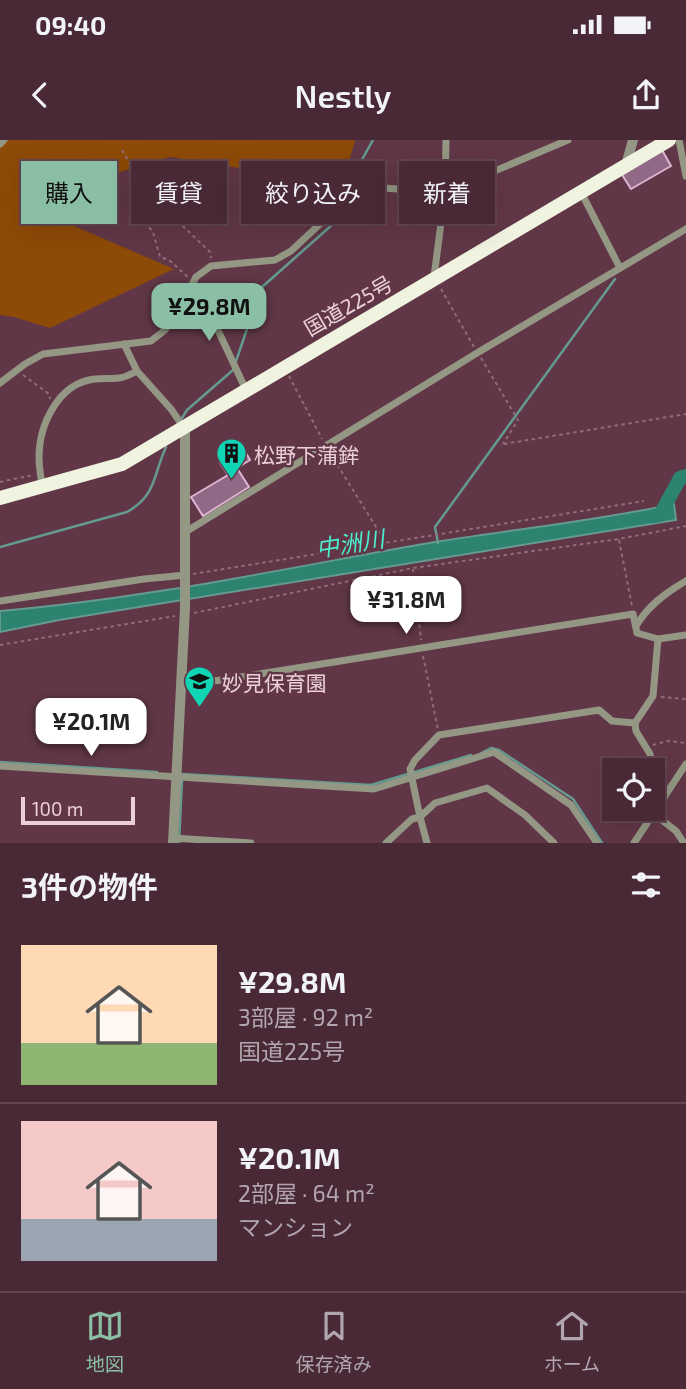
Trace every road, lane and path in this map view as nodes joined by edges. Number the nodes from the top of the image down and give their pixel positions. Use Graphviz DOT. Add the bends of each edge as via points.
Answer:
graph roads {
  1 [pos="4,140"];
  2 [pos="446,140"];
  3 [pos="568,140"];
  4 [pos="634,140"];
  5 [pos="669,140"];
  6 [pos="679,140"];
  7 [pos="556,142"];
  8 [pos="0,144"];
  9 [pos="122,150"];
  10 [pos="446,161"];
  11 [pos="626,164"];
  12 [pos="131,166"];
  13 [pos="495,169"];
  14 [pos="686,176"];
  15 [pos="399,189"];
  16 [pos="580,192"];
  17 [pos="146,224"];
  18 [pos="181,224"];
  19 [pos="441,224"];
  20 [pos="686,229"];
  21 [pos="211,266"];
  22 [pos="620,268"];
  23 [pos="434,278"];
  24 [pos="191,286"];
  25 [pos="124,344"];
  26 [pos="477,353"];
  27 [pos="284,367"];
  28 [pos="16,371"];
  29 [pos="137,371"];
  30 [pos="0,383"];
  31 [pos="246,390"];
  32 [pos="53,405"];
  33 [pos="686,414"];
  34 [pos="185,429"];
  35 [pos="326,447"];
  36 [pos="42,480"];
  37 [pos="0,482"];
  38 [pos="0,498"];
  39 [pos="644,501"];
  40 [pos="686,526"];
  41 [pos="187,531"];
  42 [pos="619,539"];
  43 [pos="387,544"];
  44 [pos="186,577"];
  45 [pos="686,581"];
  46 [pos="0,601"];
  47 [pos="185,611"];
  48 [pos="633,614"];
  49 [pos="635,627"];
  50 [pos="686,635"];
  51 [pos="659,639"];
  52 [pos="0,645"];
  53 [pos="181,684"];
  54 [pos="653,696"];
  55 [pos="686,699"];
  56 [pos="635,723"];
  57 [pos="686,743"];
  58 [pos="645,747"];
  59 [pos="651,758"];
  60 [pos="686,764"];
  61 [pos="0,766"];
  62 [pos="179,776"];
  63 [pos="411,776"];
  64 [pos="665,796"];
  65 [pos="420,817"];
  66 [pos="649,821"];
  67 [pos="663,821"];
  68 [pos="176,840"];
  69 [pos="251,843"];
  70 [pos="386,843"];
  71 [pos="427,843"];
  72 [pos="554,843"];
  73 [pos="597,843"];
  74 [pos="634,843"];
  75 [pos="684,843"];
  1 -- 8 [label="street"];
  2 -- 10 [label="street"];
  3 -- 7 [label="street"];
  4 -- 11 [label="street"];
  5 -- 11 [label="highway, 国道225号"];
  6 -- 14 [label="street"];
  7 -- 13 [label="street"];
  9 -- 12 [label="path"];
  11 -- 16 [label="highway, 国道225号"];
  15 -- 21 [label="street" via="365,190 350,196 291,251 275,260"];
  16 -- 22 [label="street"];
  16 -- 23 [label="highway, 国道225号"];
  17 -- 24 [label="path" via="160,257 189,278"];
  18 -- 21 [label="path" via="210,252"];
  19 -- 23 [label="street"];
  20 -- 22 [label="street"];
  21 -- 24 [label="street"];
  22 -- 26 [label="street"];
  23 -- 26 [label="path"];
  23 -- 27 [label="highway, 国道225号"];
  24 -- 25 [label="street" via="165,330 151,341"];
  24 -- 31 [label="street" via="208,309"];
  25 -- 28 [label="street" via="43,354"];
  25 -- 29 [label="street"];
  26 -- 33 [label="path" via="518,420 503,444"];
  26 -- 35 [label="street"];
  27 -- 31 [label="highway, 国道225号"];
  27 -- 35 [label="path"];
  28 -- 30 [label="street"];
  28 -- 32 [label="path" via="49,394"];
  29 -- 32 [label="street" via="118,380 78,384"];
  29 -- 34 [label="street"];
  31 -- 34 [label="highway, 国道225号"];
  32 -- 36 [label="street" via="39,458"];
  34 -- 36 [label="highway, 国道225号" via="122,464"];
  34 -- 41 [label="street"];
  35 -- 41 [label="street"];
  35 -- 43 [label="path"];
  36 -- 37 [label="path"];
  36 -- 38 [label="highway, 国道225号"];
  39 -- 43 [label="path"];
  40 -- 42 [label="path"];
  41 -- 44 [label="street"];
  42 -- 47 [label="path" via="413,568"];
  42 -- 48 [label="path"];
  43 -- 44 [label="path"];
  44 -- 46 [label="street"];
  44 -- 47 [label="street"];
  45 -- 49 [label="street" via="646,610"];
  47 -- 52 [label="path"];
  47 -- 53 [label="street"];
  48 -- 49 [label="street"];
  48 -- 53 [label="street"];
  49 -- 51 [label="street" via="637,633"];
  50 -- 51 [label="street"];
  51 -- 54 [label="street"];
  53 -- 62 [label="street"];
  54 -- 55 [label="path"];
  54 -- 56 [label="street"];
  56 -- 58 [label="street"];
  56 -- 63 [label="street" via="612,721 599,710 439,735 415,760"];
  57 -- 58 [label="path" via="668,741"];
  58 -- 59 [label="street"];
  60 -- 64 [label="street"];
  61 -- 62 [label="street"];
  62 -- 63 [label="street" via="374,789"];
  62 -- 68 [label="street"];
  63 -- 65 [label="street"];
  63 -- 73 [label="street" via="494,752 571,805"];
  65 -- 70 [label="street"];
  65 -- 71 [label="street"];
  65 -- 72 [label="street" via="435,803 487,788"];
  66 -- 74 [label="street"];
  67 -- 75 [label="street"];
  68 -- 69 [label="street"];
}
